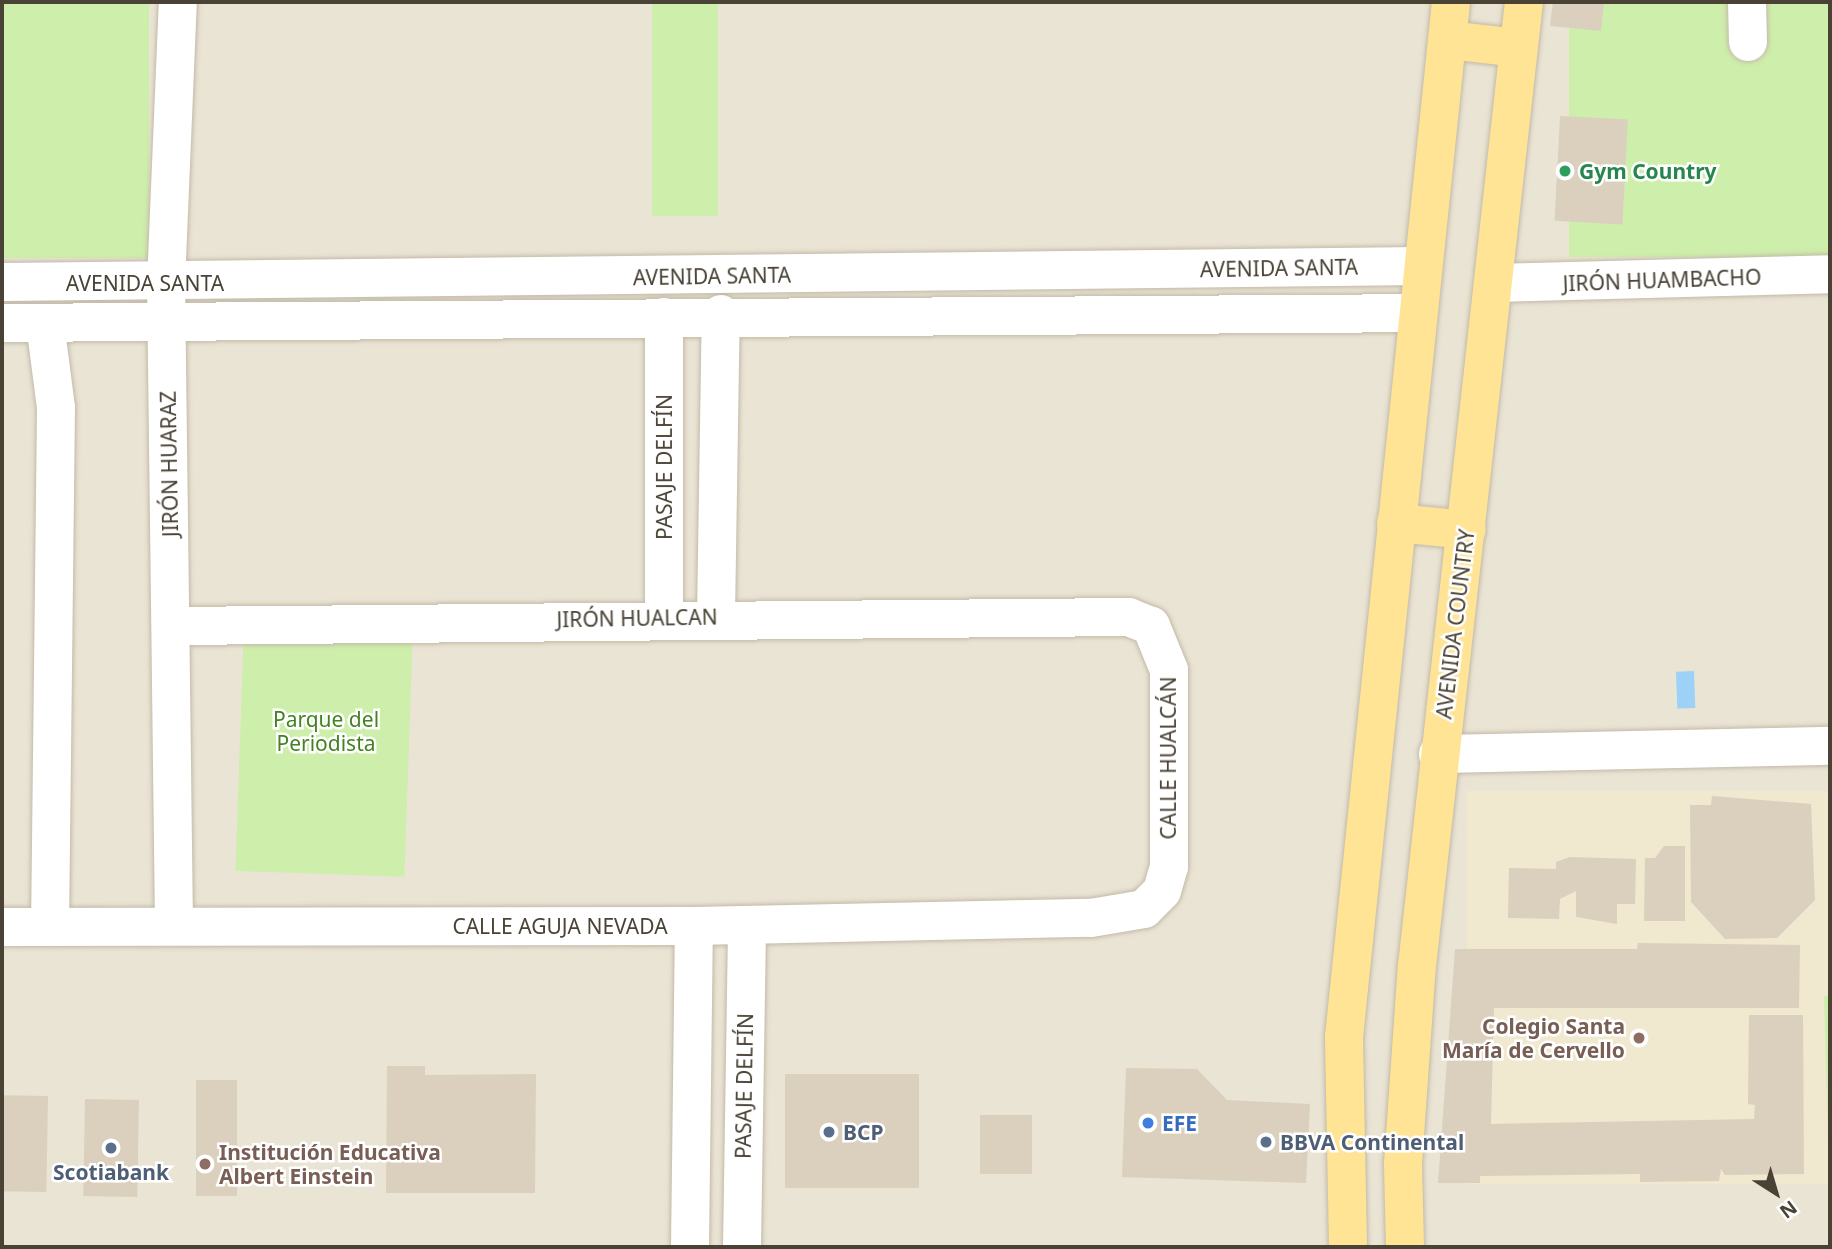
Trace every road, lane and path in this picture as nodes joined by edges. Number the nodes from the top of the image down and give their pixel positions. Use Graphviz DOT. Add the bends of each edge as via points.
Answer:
graph roads {
  1 [pos="178,2"];
  2 [pos="1451,2"];
  3 [pos="1524,2"];
  4 [pos="1747,2"];
  5 [pos="1448,40"];
  6 [pos="1748,43"];
  7 [pos="1519,48"];
  8 [pos="1422,266"];
  9 [pos="1830,274"];
  10 [pos="2,282"];
  11 [pos="1495,283"];
  12 [pos="166,284"];
  13 [pos="1417,313"];
  14 [pos="721,314"];
  15 [pos="664,317"];
  16 [pos="2,323"];
  17 [pos="45,323"];
  18 [pos="167,326"];
  19 [pos="1396,523"];
  20 [pos="1468,530"];
  21 [pos="1103,615"];
  22 [pos="664,617"];
  23 [pos="716,617"];
  24 [pos="172,626"];
  25 [pos="1830,746"];
  26 [pos="1438,754"];
  27 [pos="1118,916"];
  28 [pos="747,925"];
  29 [pos="51,926"];
  30 [pos="174,926"];
  31 [pos="694,926"];
  32 [pos="2,927"];
  33 [pos="690,1247"];
  34 [pos="742,1247"];
  35 [pos="1348,1247"];
  36 [pos="1405,1247"];
  1 -- 12 [label="street, JIRÓN HUARAZ"];
  2 -- 5 [label="main road"];
  3 -- 7 [label="main road, AVENIDA COUNTRY"];
  4 -- 6 [label="street"];
  5 -- 7 [label="main road"];
  5 -- 8 [label="main road"];
  7 -- 11 [label="main road, AVENIDA COUNTRY"];
  8 -- 12 [label="street, AVENIDA SANTA"];
  8 -- 13 [label="main road"];
  9 -- 11 [label="street, JIRÓN HUAMBACHO"];
  10 -- 12 [label="street, AVENIDA SANTA"];
  11 -- 20 [label="main road, AVENIDA COUNTRY"];
  12 -- 18 [label="street, JIRÓN HUARAZ"];
  13 -- 14 [label="street, AVENIDA SANTA"];
  13 -- 19 [label="main road"];
  14 -- 15 [label="street, AVENIDA SANTA"];
  14 -- 23 [label="street"];
  15 -- 18 [label="street, AVENIDA SANTA"];
  15 -- 22 [label="street, PASAJE DELFÍN"];
  16 -- 17 [label="street, AVENIDA SANTA"];
  17 -- 18 [label="street, AVENIDA SANTA"];
  17 -- 29 [label="street" via="56,408"];
  18 -- 24 [label="street, JIRÓN HUARAZ"];
  19 -- 20 [label="main road"];
  19 -- 35 [label="main road" via="1344,1037"];
  20 -- 26 [label="main road, AVENIDA COUNTRY"];
  21 -- 23 [label="street, JIRÓN HUALCAN"];
  21 -- 27 [label="street, CALLE HUALCÁN" via="1151,626 1169,670 1169,867 1161,891 1144,909"];
  22 -- 23 [label="street, JIRÓN HUALCAN"];
  22 -- 24 [label="street, JIRÓN HUALCAN"];
  24 -- 30 [label="street, JIRÓN HUARAZ"];
  25 -- 26 [label="street"];
  26 -- 36 [label="main road, AVENIDA COUNTRY" via="1412,1027"];
  27 -- 28 [label="street, CALLE AGUJA NEVADA"];
  28 -- 31 [label="street, CALLE AGUJA NEVADA"];
  28 -- 34 [label="street, PASAJE DELFÍN"];
  29 -- 30 [label="street, CALLE AGUJA NEVADA"];
  29 -- 32 [label="street, CALLE AGUJA NEVADA"];
  30 -- 31 [label="street, CALLE AGUJA NEVADA"];
  31 -- 33 [label="street"];
}
